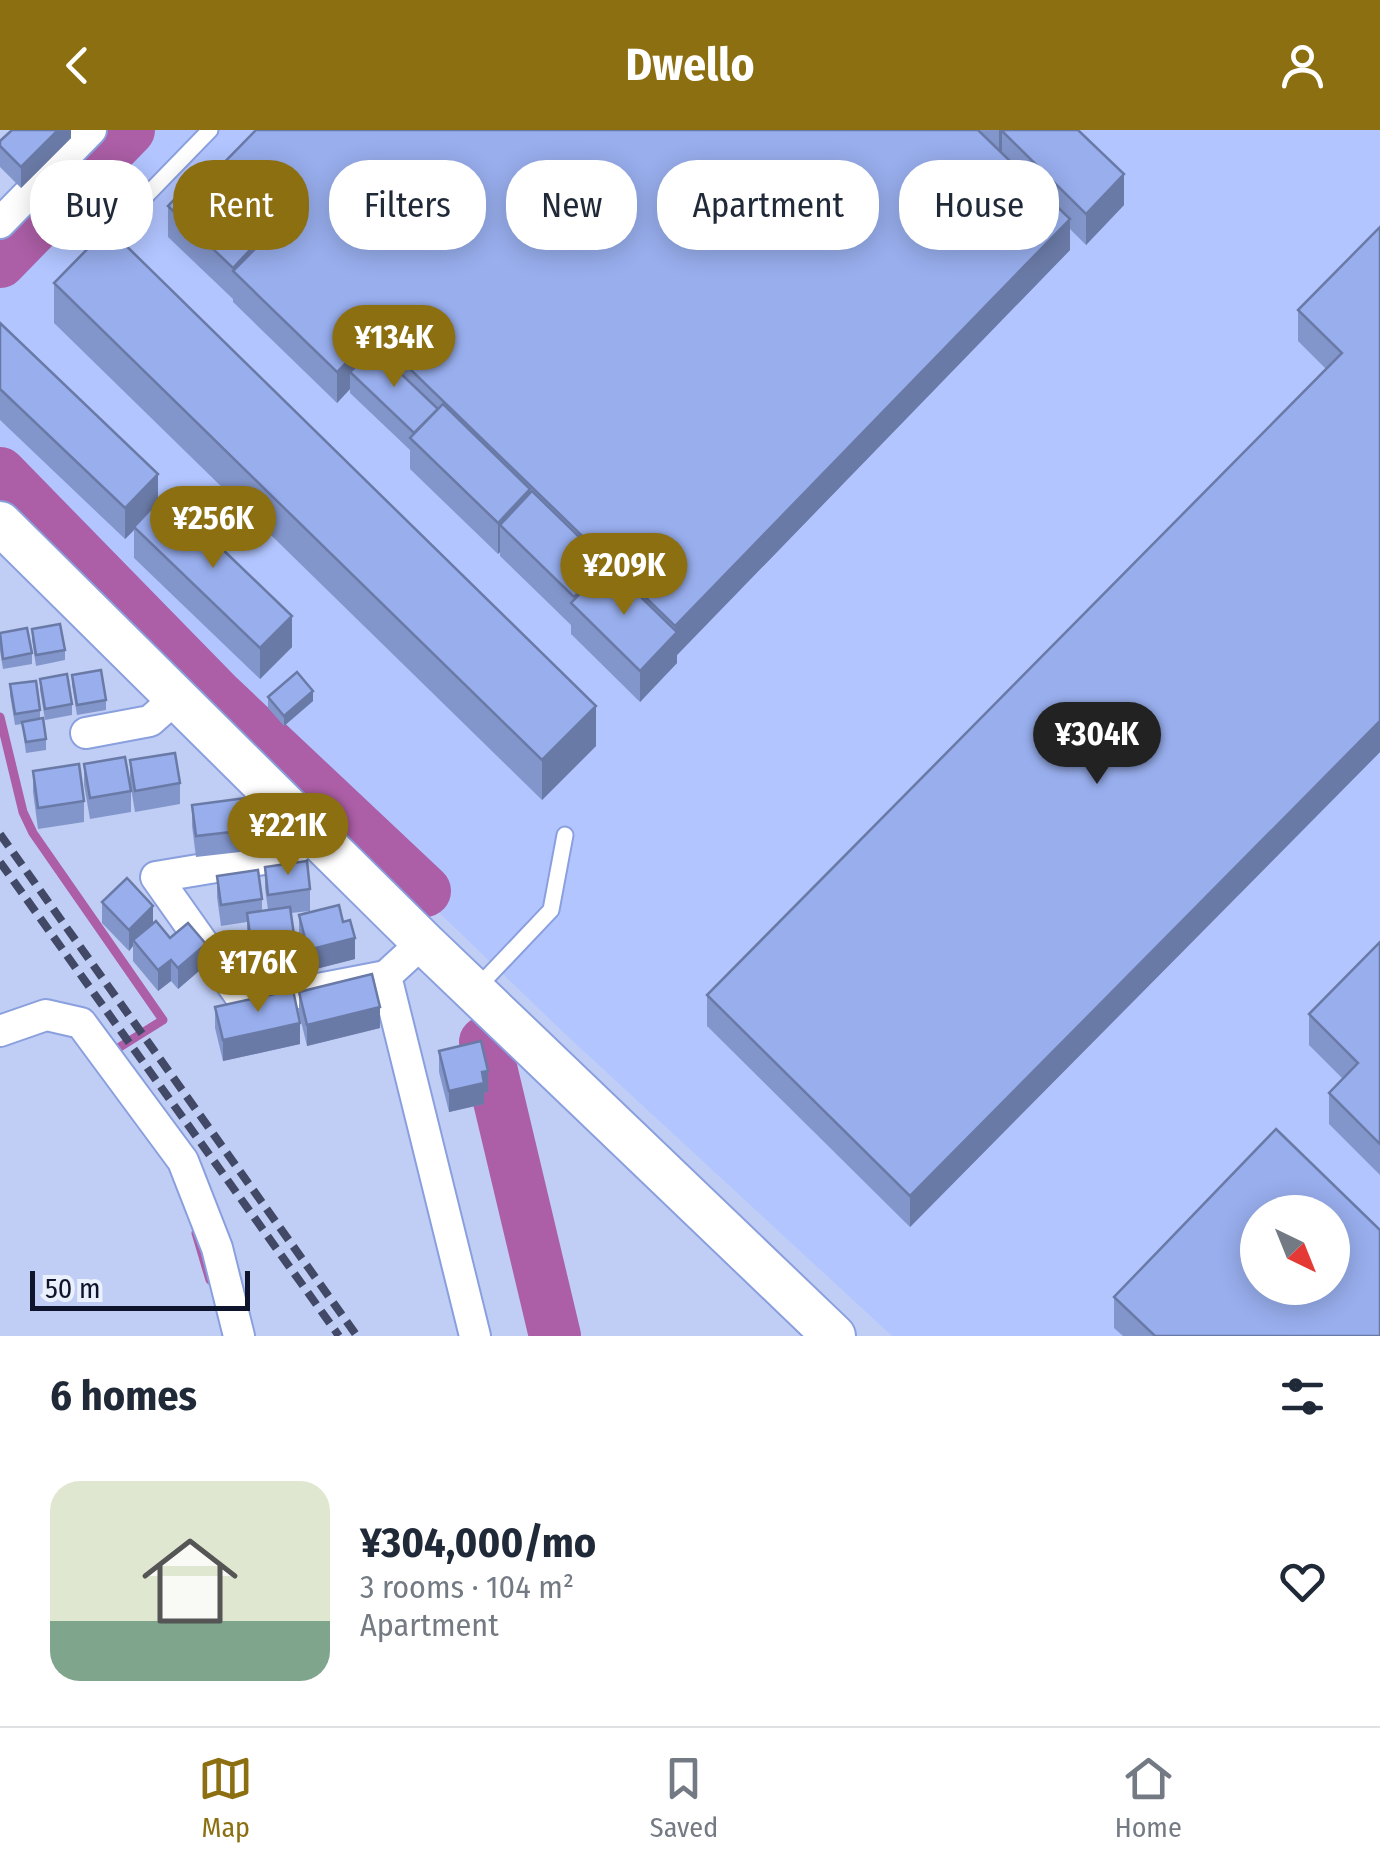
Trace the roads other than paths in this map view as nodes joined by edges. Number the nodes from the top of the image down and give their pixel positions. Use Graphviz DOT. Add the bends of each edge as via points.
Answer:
graph roads {
  1 [pos="92,130"];
  2 [pos="210,130"];
  3 [pos="153,189"];
  4 [pos="0,223"];
  5 [pos="0,524"];
  6 [pos="176,698"];
  7 [pos="86,732"];
  8 [pos="313,834"];
  9 [pos="566,834"];
  10 [pos="423,942"];
  11 [pos="386,976"];
  12 [pos="474,991"];
  13 [pos="0,1031"];
  14 [pos="239,1336"];
  15 [pos="475,1336"];
  16 [pos="834,1336"];
  1 -- 4 [label="street"];
  2 -- 3 [label="lane"];
  5 -- 6 [label="street"];
  6 -- 7 [label="street" via="150,721"];
  6 -- 8 [label="street"];
  8 -- 10 [label="street"];
  8 -- 11 [label="street" via="288,855 156,877 244,1003"];
  9 -- 12 [label="lane" via="551,910"];
  10 -- 11 [label="street"];
  10 -- 12 [label="street"];
  11 -- 15 [label="street"];
  12 -- 16 [label="street"];
  13 -- 14 [label="street" via="46,1015 81,1022 184,1162 217,1248"];
}
